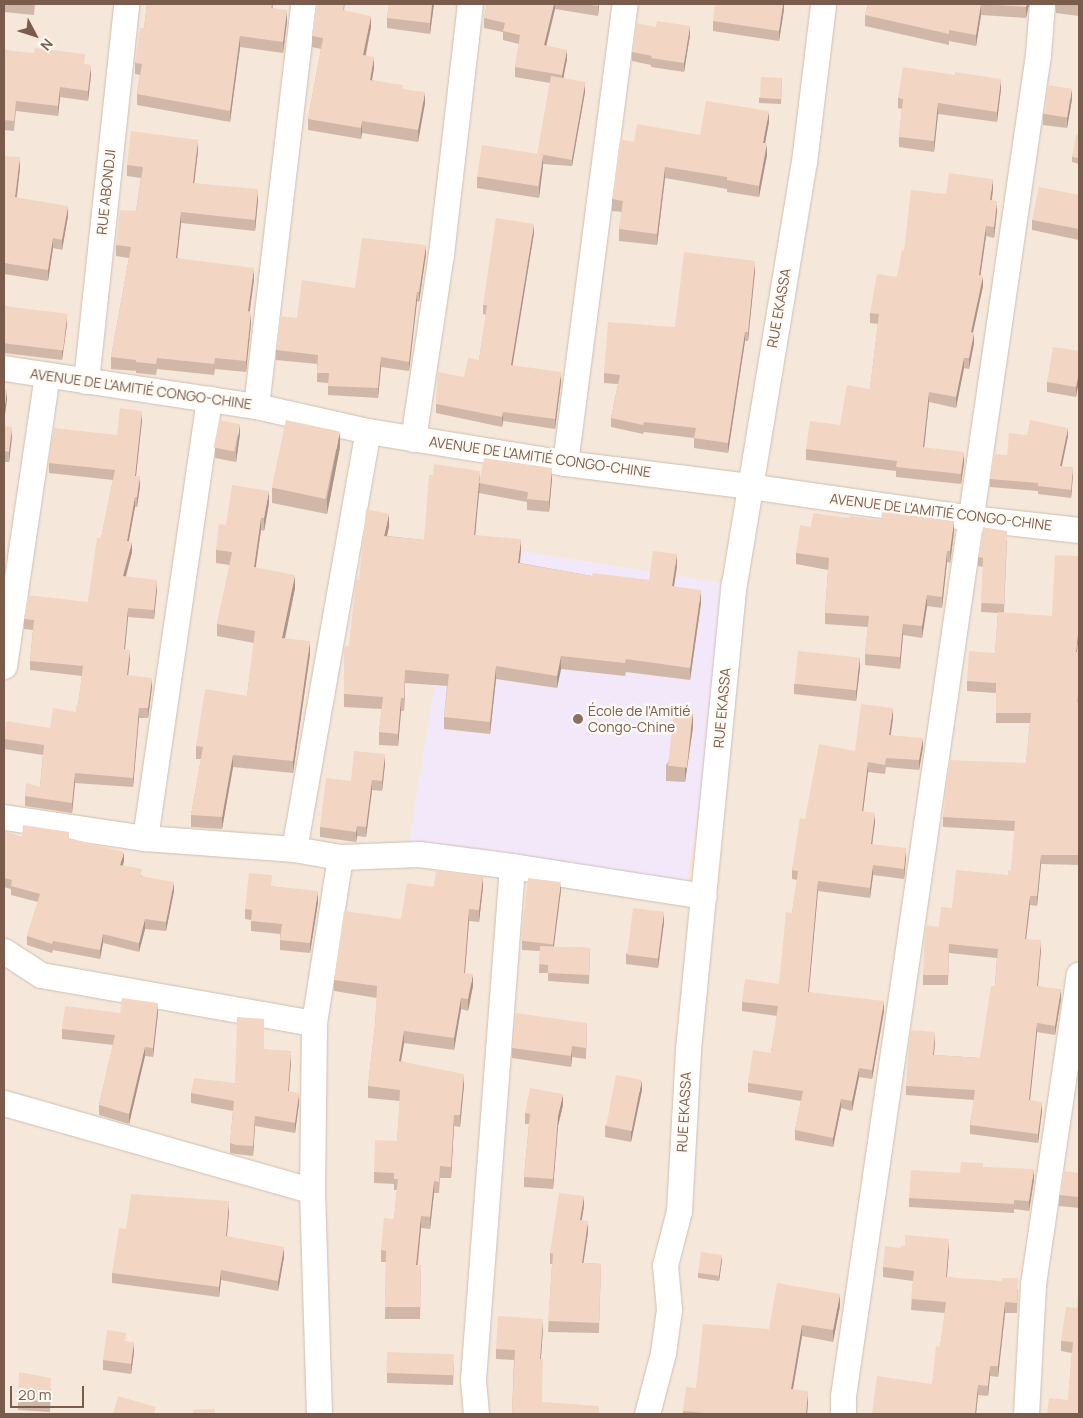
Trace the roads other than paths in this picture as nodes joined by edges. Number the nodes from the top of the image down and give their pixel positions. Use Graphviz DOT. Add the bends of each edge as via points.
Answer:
graph roads {
  1 [pos="126,4"];
  2 [pos="303,4"];
  3 [pos="470,4"];
  4 [pos="625,4"];
  5 [pos="823,4"];
  6 [pos="1042,4"];
  7 [pos="4,368"];
  8 [pos="47,375"];
  9 [pos="86,381"];
  10 [pos="209,399"];
  11 [pos="256,406"];
  12 [pos="368,431"];
  13 [pos="414,439"];
  14 [pos="565,463"];
  15 [pos="749,486"];
  16 [pos="970,518"];
  17 [pos="1079,530"];
  18 [pos="4,666"];
  19 [pos="4,817"];
  20 [pos="145,838"];
  21 [pos="294,849"];
  22 [pos="340,857"];
  23 [pos="512,866"];
  24 [pos="704,896"];
  25 [pos="4,951"];
  26 [pos="1079,974"];
  27 [pos="314,1023"];
  28 [pos="4,1103"];
  29 [pos="312,1191"];
  30 [pos="319,1414"];
  31 [pos="476,1414"];
  32 [pos="647,1414"];
  33 [pos="843,1414"];
  34 [pos="1026,1414"];
  1 -- 9 [label="street, RUE ABONDJI"];
  2 -- 11 [label="street"];
  3 -- 13 [label="street" via="441,254"];
  4 -- 14 [label="street"];
  5 -- 15 [label="street, RUE EKASSA" via="804,162"];
  6 -- 16 [label="street" via="1037,64"];
  7 -- 8 [label="street, AVENUE DE L'AMITIÉ CONGO-CHINE"];
  8 -- 9 [label="street, AVENUE DE L'AMITIÉ CONGO-CHINE"];
  8 -- 18 [label="street"];
  9 -- 10 [label="street, AVENUE DE L'AMITIÉ CONGO-CHINE"];
  10 -- 11 [label="street, AVENUE DE L'AMITIÉ CONGO-CHINE"];
  10 -- 20 [label="street"];
  11 -- 12 [label="street, AVENUE DE L'AMITIÉ CONGO-CHINE"];
  12 -- 13 [label="street, AVENUE DE L'AMITIÉ CONGO-CHINE"];
  12 -- 21 [label="street"];
  13 -- 14 [label="street, AVENUE DE L'AMITIÉ CONGO-CHINE"];
  14 -- 15 [label="street, AVENUE DE L'AMITIÉ CONGO-CHINE"];
  15 -- 16 [label="street, AVENUE DE L'AMITIÉ CONGO-CHINE"];
  15 -- 24 [label="street, RUE EKASSA" via="734,584"];
  16 -- 17 [label="street, AVENUE DE L'AMITIÉ CONGO-CHINE"];
  16 -- 33 [label="street" via="843,1396"];
  19 -- 20 [label="street"];
  20 -- 21 [label="street"];
  21 -- 22 [label="street"];
  22 -- 23 [label="street" via="419,854"];
  22 -- 27 [label="street"];
  23 -- 24 [label="street"];
  23 -- 31 [label="street" via="473,1379"];
  24 -- 32 [label="street, RUE EKASSA" via="688,1049 679,1211 665,1266 668,1308 663,1353"];
  25 -- 27 [label="street" via="41,975"];
  26 -- 34 [label="street" via="1033,1284"];
  27 -- 29 [label="street"];
  28 -- 29 [label="street"];
  29 -- 30 [label="street"];
}
